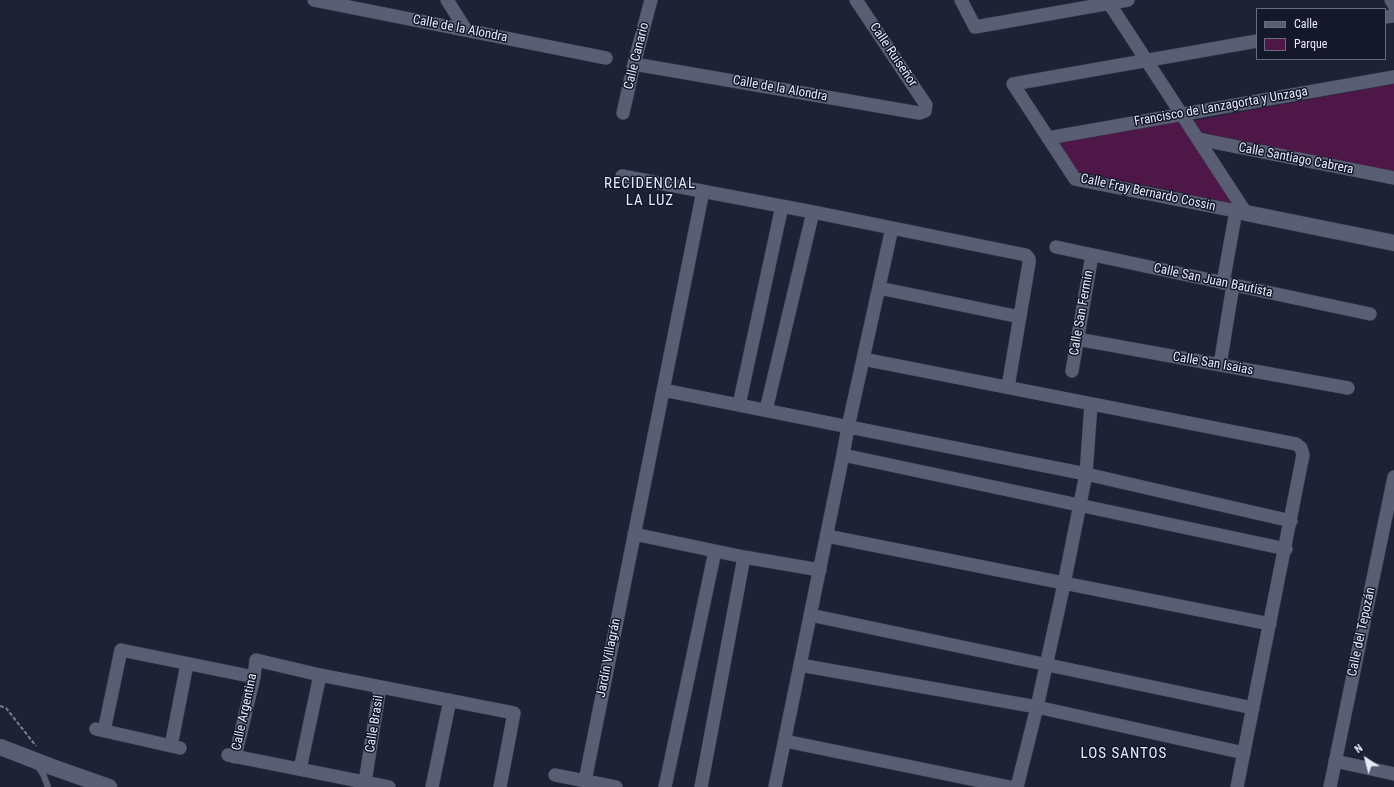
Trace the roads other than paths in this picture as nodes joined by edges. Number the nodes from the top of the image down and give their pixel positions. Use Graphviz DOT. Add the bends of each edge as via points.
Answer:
graph roads {
  1 [pos="318,0"];
  2 [pos="447,0"];
  3 [pos="651,0"];
  4 [pos="856,0"];
  5 [pos="961,0"];
  6 [pos="1128,0"];
  7 [pos="1391,0"];
  8 [pos="1108,2"];
  9 [pos="1394,5"];
  10 [pos="466,30"];
  11 [pos="1256,41"];
  12 [pos="606,58"];
  13 [pos="1146,61"];
  14 [pos="634,64"];
  15 [pos="1394,77"];
  16 [pos="925,111"];
  17 [pos="623,113"];
  18 [pos="1181,115"];
  19 [pos="1048,138"];
  20 [pos="1198,140"];
  21 [pos="622,176"];
  22 [pos="1394,178"];
  23 [pos="703,191"];
  24 [pos="782,206"];
  25 [pos="813,212"];
  26 [pos="1241,212"];
  27 [pos="892,228"];
  28 [pos="1394,243"];
  29 [pos="1056,247"];
  30 [pos="1092,255"];
  31 [pos="1228,284"];
  32 [pos="878,288"];
  33 [pos="1370,314"];
  34 [pos="1020,317"];
  35 [pos="1077,339"];
  36 [pos="863,359"];
  37 [pos="1220,365"];
  38 [pos="1072,371"];
  39 [pos="1008,387"];
  40 [pos="1348,388"];
  41 [pos="663,390"];
  42 [pos="1091,404"];
  43 [pos="739,405"];
  44 [pos="766,410"];
  45 [pos="848,427"];
  46 [pos="843,455"];
  47 [pos="1086,474"];
  48 [pos="1394,477"];
  49 [pos="1079,505"];
  50 [pos="1291,520"];
  51 [pos="634,534"];
  52 [pos="827,536"];
  53 [pos="1286,548"];
  54 [pos="715,551"];
  55 [pos="744,557"];
  56 [pos="820,570"];
  57 [pos="1064,584"];
  58 [pos="810,615"];
  59 [pos="1270,624"];
  60 [pos="187,664"];
  61 [pos="800,665"];
  62 [pos="1045,665"];
  63 [pos="320,675"];
  64 [pos="254,677"];
  65 [pos="380,687"];
  66 [pos="450,700"];
  67 [pos="1037,707"];
  68 [pos="1253,708"];
  69 [pos="785,740"];
  70 [pos="0,747"];
  71 [pos="1244,752"];
  72 [pos="36,755"];
  73 [pos="1335,761"];
  74 [pos="300,770"];
  75 [pos="1394,774"];
  76 [pos="555,775"];
  77 [pos="585,781"];
  78 [pos="365,782"];
  79 [pos="87,784"];
  80 [pos="48,787"];
  81 [pos="109,787"];
  82 [pos="389,787"];
  83 [pos="432,787"];
  84 [pos="500,787"];
  85 [pos="616,787"];
  86 [pos="665,787"];
  87 [pos="701,787"];
  88 [pos="775,787"];
  89 [pos="1010,787"];
  90 [pos="1017,787"];
  91 [pos="1237,787"];
  92 [pos="1330,787"];
  1 -- 10 [label="street, Calle de la Alondra"];
  2 -- 10 [label="street"];
  3 -- 14 [label="street, Calle Canario"];
  4 -- 16 [label="street, Calle Ruiseñor" via="926,105"];
  5 -- 8 [label="street" via="975,27"];
  6 -- 8 [label="street"];
  7 -- 9 [label="street"];
  8 -- 13 [label="street"];
  10 -- 12 [label="street, Calle de la Alondra"];
  11 -- 13 [label="street"];
  13 -- 18 [label="street"];
  13 -- 19 [label="street, Calle Fray Bernardo Cossin" via="1013,84"];
  14 -- 16 [label="street, Calle de la Alondra" via="919,113"];
  14 -- 17 [label="street, Calle Canario"];
  15 -- 18 [label="street, Francisco de Lanzagorta y Unzaga"];
  18 -- 19 [label="street, Francisco de Lanzagorta y Unzaga"];
  18 -- 20 [label="street"];
  19 -- 26 [label="street, Calle Fray Bernardo Cossin" via="1075,179"];
  20 -- 22 [label="street, Calle Santiago Cabrera"];
  20 -- 26 [label="street"];
  21 -- 23 [label="street"];
  23 -- 24 [label="street"];
  23 -- 41 [label="street, Jardín Villagrán"];
  24 -- 25 [label="street"];
  24 -- 43 [label="street"];
  25 -- 27 [label="street"];
  25 -- 44 [label="street"];
  26 -- 28 [label="street, Calle Fray Bernardo Cossin"];
  26 -- 31 [label="street"];
  27 -- 32 [label="street"];
  27 -- 34 [label="street" via="1026,255 1029,264"];
  29 -- 30 [label="street, Calle San Juan Bautista"];
  30 -- 31 [label="street, Calle San Juan Bautista"];
  30 -- 35 [label="street, Calle San Fermin"];
  31 -- 33 [label="street, Calle San Juan Bautista"];
  31 -- 37 [label="street"];
  32 -- 34 [label="street"];
  32 -- 36 [label="street"];
  34 -- 39 [label="street"];
  35 -- 37 [label="street, Calle San Isaias"];
  35 -- 38 [label="street, Calle San Fermin"];
  36 -- 39 [label="street"];
  36 -- 45 [label="street"];
  37 -- 40 [label="street, Calle San Isaias"];
  39 -- 42 [label="street"];
  41 -- 43 [label="street"];
  41 -- 51 [label="street, Jardín Villagrán"];
  42 -- 47 [label="street"];
  42 -- 50 [label="street" via="1296,444 1301,448 1303,455"];
  43 -- 44 [label="street"];
  44 -- 45 [label="street"];
  45 -- 46 [label="street"];
  45 -- 47 [label="street"];
  46 -- 49 [label="street"];
  46 -- 52 [label="street"];
  47 -- 49 [label="street"];
  47 -- 50 [label="street"];
  48 -- 73 [label="street, Calle del Tepozán"];
  49 -- 53 [label="street"];
  49 -- 57 [label="street"];
  50 -- 53 [label="street"];
  51 -- 54 [label="street"];
  51 -- 77 [label="street, Jardín Villagrán"];
  52 -- 56 [label="street"];
  52 -- 57 [label="street"];
  53 -- 59 [label="street"];
  54 -- 55 [label="street"];
  54 -- 86 [label="street"];
  55 -- 56 [label="street"];
  55 -- 87 [label="street"];
  56 -- 58 [label="street"];
  57 -- 59 [label="street"];
  57 -- 62 [label="street"];
  58 -- 61 [label="street"];
  58 -- 62 [label="street"];
  59 -- 68 [label="street"];
  60 -- 60 [label="street" via="176,747 100,730 121,650"];
  60 -- 64 [label="street"];
  61 -- 67 [label="street"];
  61 -- 69 [label="street"];
  62 -- 67 [label="street"];
  62 -- 68 [label="street"];
  63 -- 64 [label="street, Calle Argentina" via="256,660"];
  63 -- 65 [label="street, Calle Argentina"];
  63 -- 74 [label="street"];
  64 -- 74 [label="street, Calle Argentina" via="231,756"];
  65 -- 66 [label="street, Calle Brasil"];
  65 -- 78 [label="street, Calle Brasil"];
  66 -- 83 [label="street"];
  66 -- 84 [label="street, Calle Brasil" via="514,713"];
  67 -- 71 [label="street"];
  67 -- 90 [label="street"];
  68 -- 71 [label="street"];
  69 -- 88 [label="street"];
  69 -- 89 [label="street"];
  70 -- 72 [label="street"];
  71 -- 91 [label="street"];
  72 -- 79 [label="street"];
  72 -- 80 [label="lane"];
  73 -- 75 [label="street"];
  73 -- 92 [label="street, Calle del Tepozán"];
  74 -- 78 [label="street, Calle Argentina"];
  76 -- 77 [label="street"];
  77 -- 85 [label="street"];
  78 -- 82 [label="street"];
  79 -- 81 [label="street"];
}
